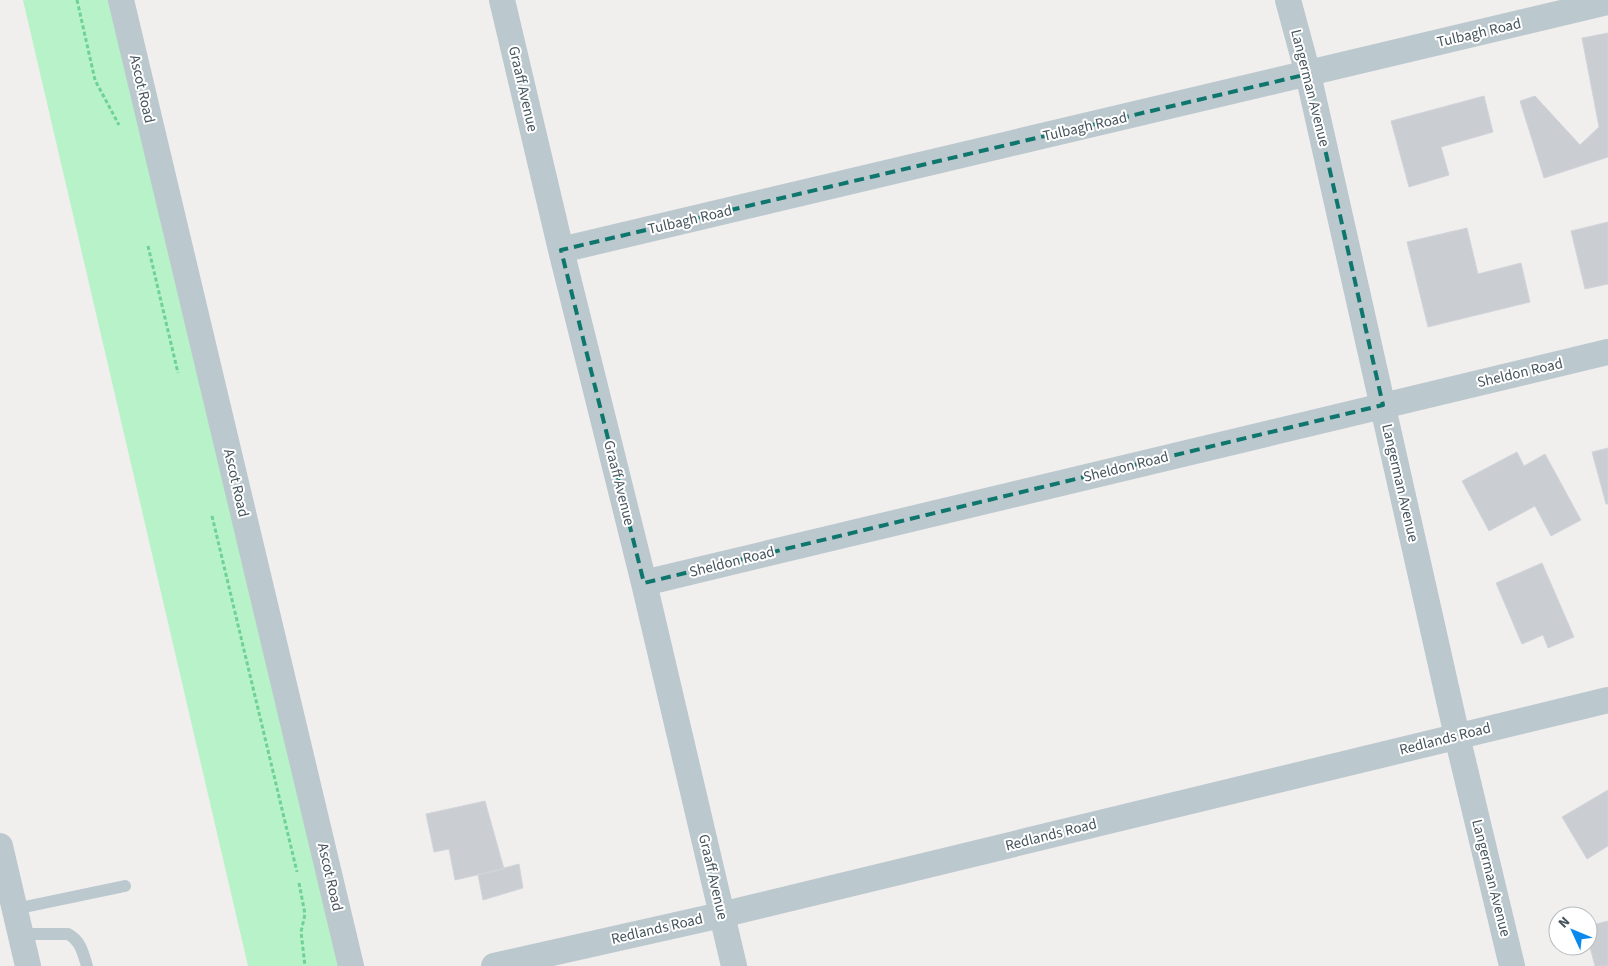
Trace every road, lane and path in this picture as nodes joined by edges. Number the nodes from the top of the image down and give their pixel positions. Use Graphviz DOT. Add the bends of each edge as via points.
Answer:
graph roads {
  1 [pos="77,0"];
  2 [pos="121,0"];
  3 [pos="502,0"];
  4 [pos="1288,0"];
  5 [pos="1608,2"];
  6 [pos="1308,74"];
  7 [pos="119,126"];
  8 [pos="147,241"];
  9 [pos="561,250"];
  10 [pos="1608,352"];
  11 [pos="180,381"];
  12 [pos="1383,406"];
  13 [pos="210,506"];
  14 [pos="644,583"];
  15 [pos="1608,700"];
  16 [pos="1457,736"];
  17 [pos="0,846"];
  18 [pos="125,886"];
  19 [pos="721,915"];
  20 [pos="18,922"];
  21 [pos="28,966"];
  22 [pos="87,966"];
  23 [pos="305,966"];
  24 [pos="351,966"];
  25 [pos="494,966"];
  26 [pos="734,966"];
  27 [pos="1512,966"];
  1 -- 7 [label="path" via="95,80"];
  2 -- 24 [label="street, Ascot Road"];
  3 -- 9 [label="street, Graaff Avenue"];
  4 -- 6 [label="street, Langerman Avenue"];
  5 -- 6 [label="street, Tulbagh Road"];
  6 -- 9 [label="street, Tulbagh Road"];
  6 -- 12 [label="street, Langerman Avenue"];
  8 -- 11 [label="path"];
  9 -- 14 [label="street, Graaff Avenue"];
  10 -- 12 [label="street, Sheldon Road"];
  12 -- 14 [label="street, Sheldon Road"];
  12 -- 16 [label="street, Langerman Avenue"];
  13 -- 23 [label="path" via="300,885 305,914 301,932"];
  14 -- 19 [label="street, Graaff Avenue"];
  15 -- 16 [label="street, Redlands Road"];
  16 -- 19 [label="street, Redlands Road"];
  16 -- 27 [label="street, Langerman Avenue"];
  17 -- 20 [label="street"];
  18 -- 20 [label="lane"];
  19 -- 25 [label="street, Redlands Road"];
  19 -- 26 [label="street, Graaff Avenue"];
  20 -- 21 [label="street"];
  20 -- 22 [label="lane" via="75,937"];
}
